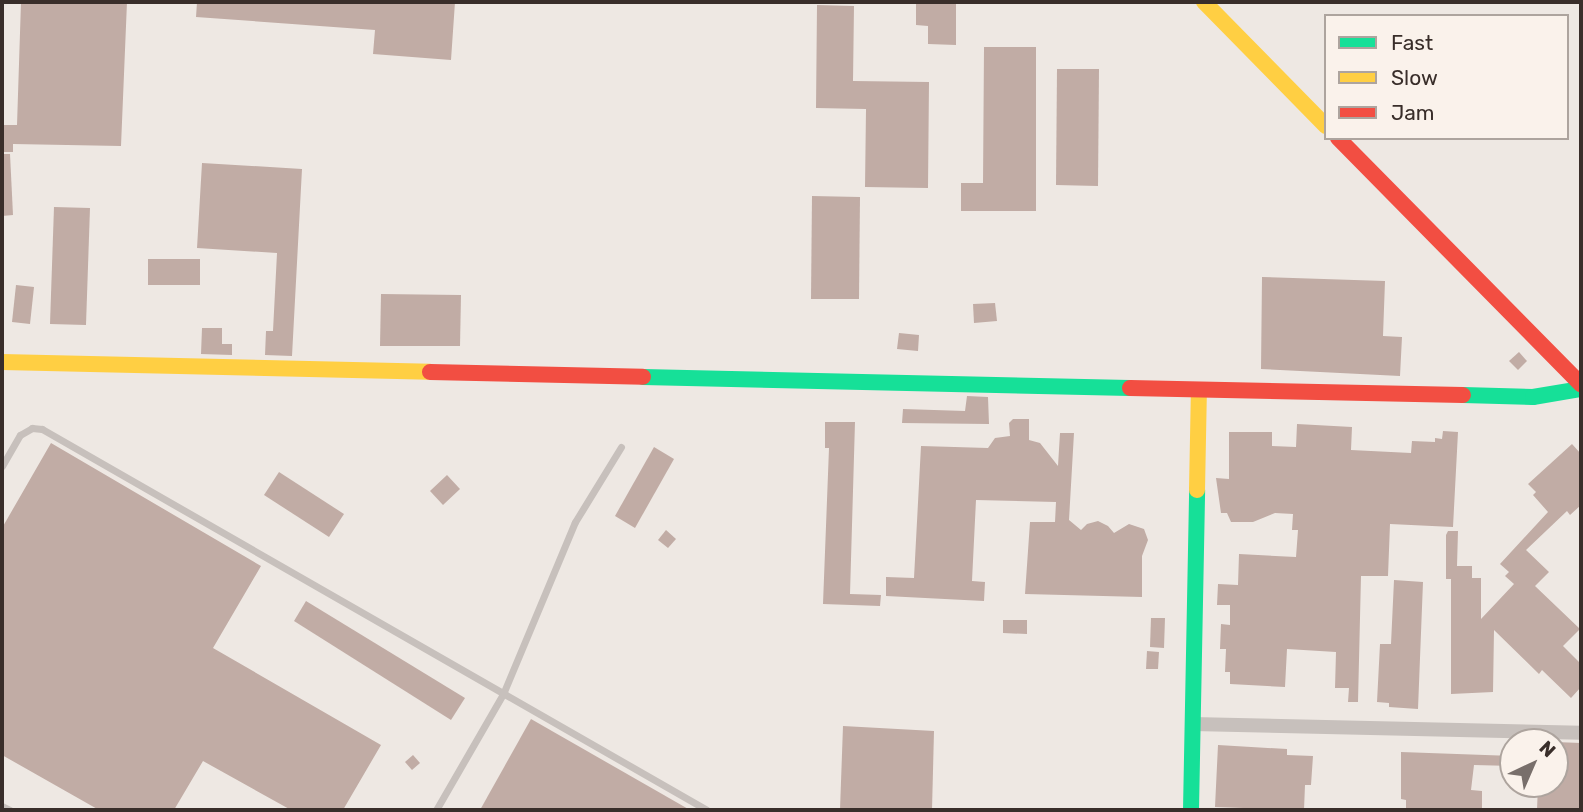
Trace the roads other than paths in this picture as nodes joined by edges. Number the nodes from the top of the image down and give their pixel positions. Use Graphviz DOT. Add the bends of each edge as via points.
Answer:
graph roads {
  1 [pos="1204,2"];
  2 [pos="1324,124"];
  3 [pos="1340,140"];
  4 [pos="2,362"];
  5 [pos="1581,384"];
  6 [pos="1581,389"];
  7 [pos="1199,390"];
  8 [pos="621,447"];
  9 [pos="2,466"];
  10 [pos="503,694"];
  11 [pos="1192,724"];
  12 [pos="1581,733"];
  13 [pos="2,806"];
  14 [pos="10,810"];
  15 [pos="436,810"];
  16 [pos="707,810"];
  17 [pos="1191,810"];
  1 -- 2 [label="street"];
  3 -- 5 [label="street"];
  4 -- 7 [label="street"];
  6 -- 7 [label="street" via="1532,397"];
  7 -- 11 [label="street"];
  8 -- 10 [label="lane" via="575,522"];
  9 -- 10 [label="lane" via="26,429 41,429"];
  10 -- 15 [label="lane"];
  10 -- 16 [label="lane"];
  11 -- 12 [label="street"];
  11 -- 17 [label="street"];
  13 -- 14 [label="lane"];
}
